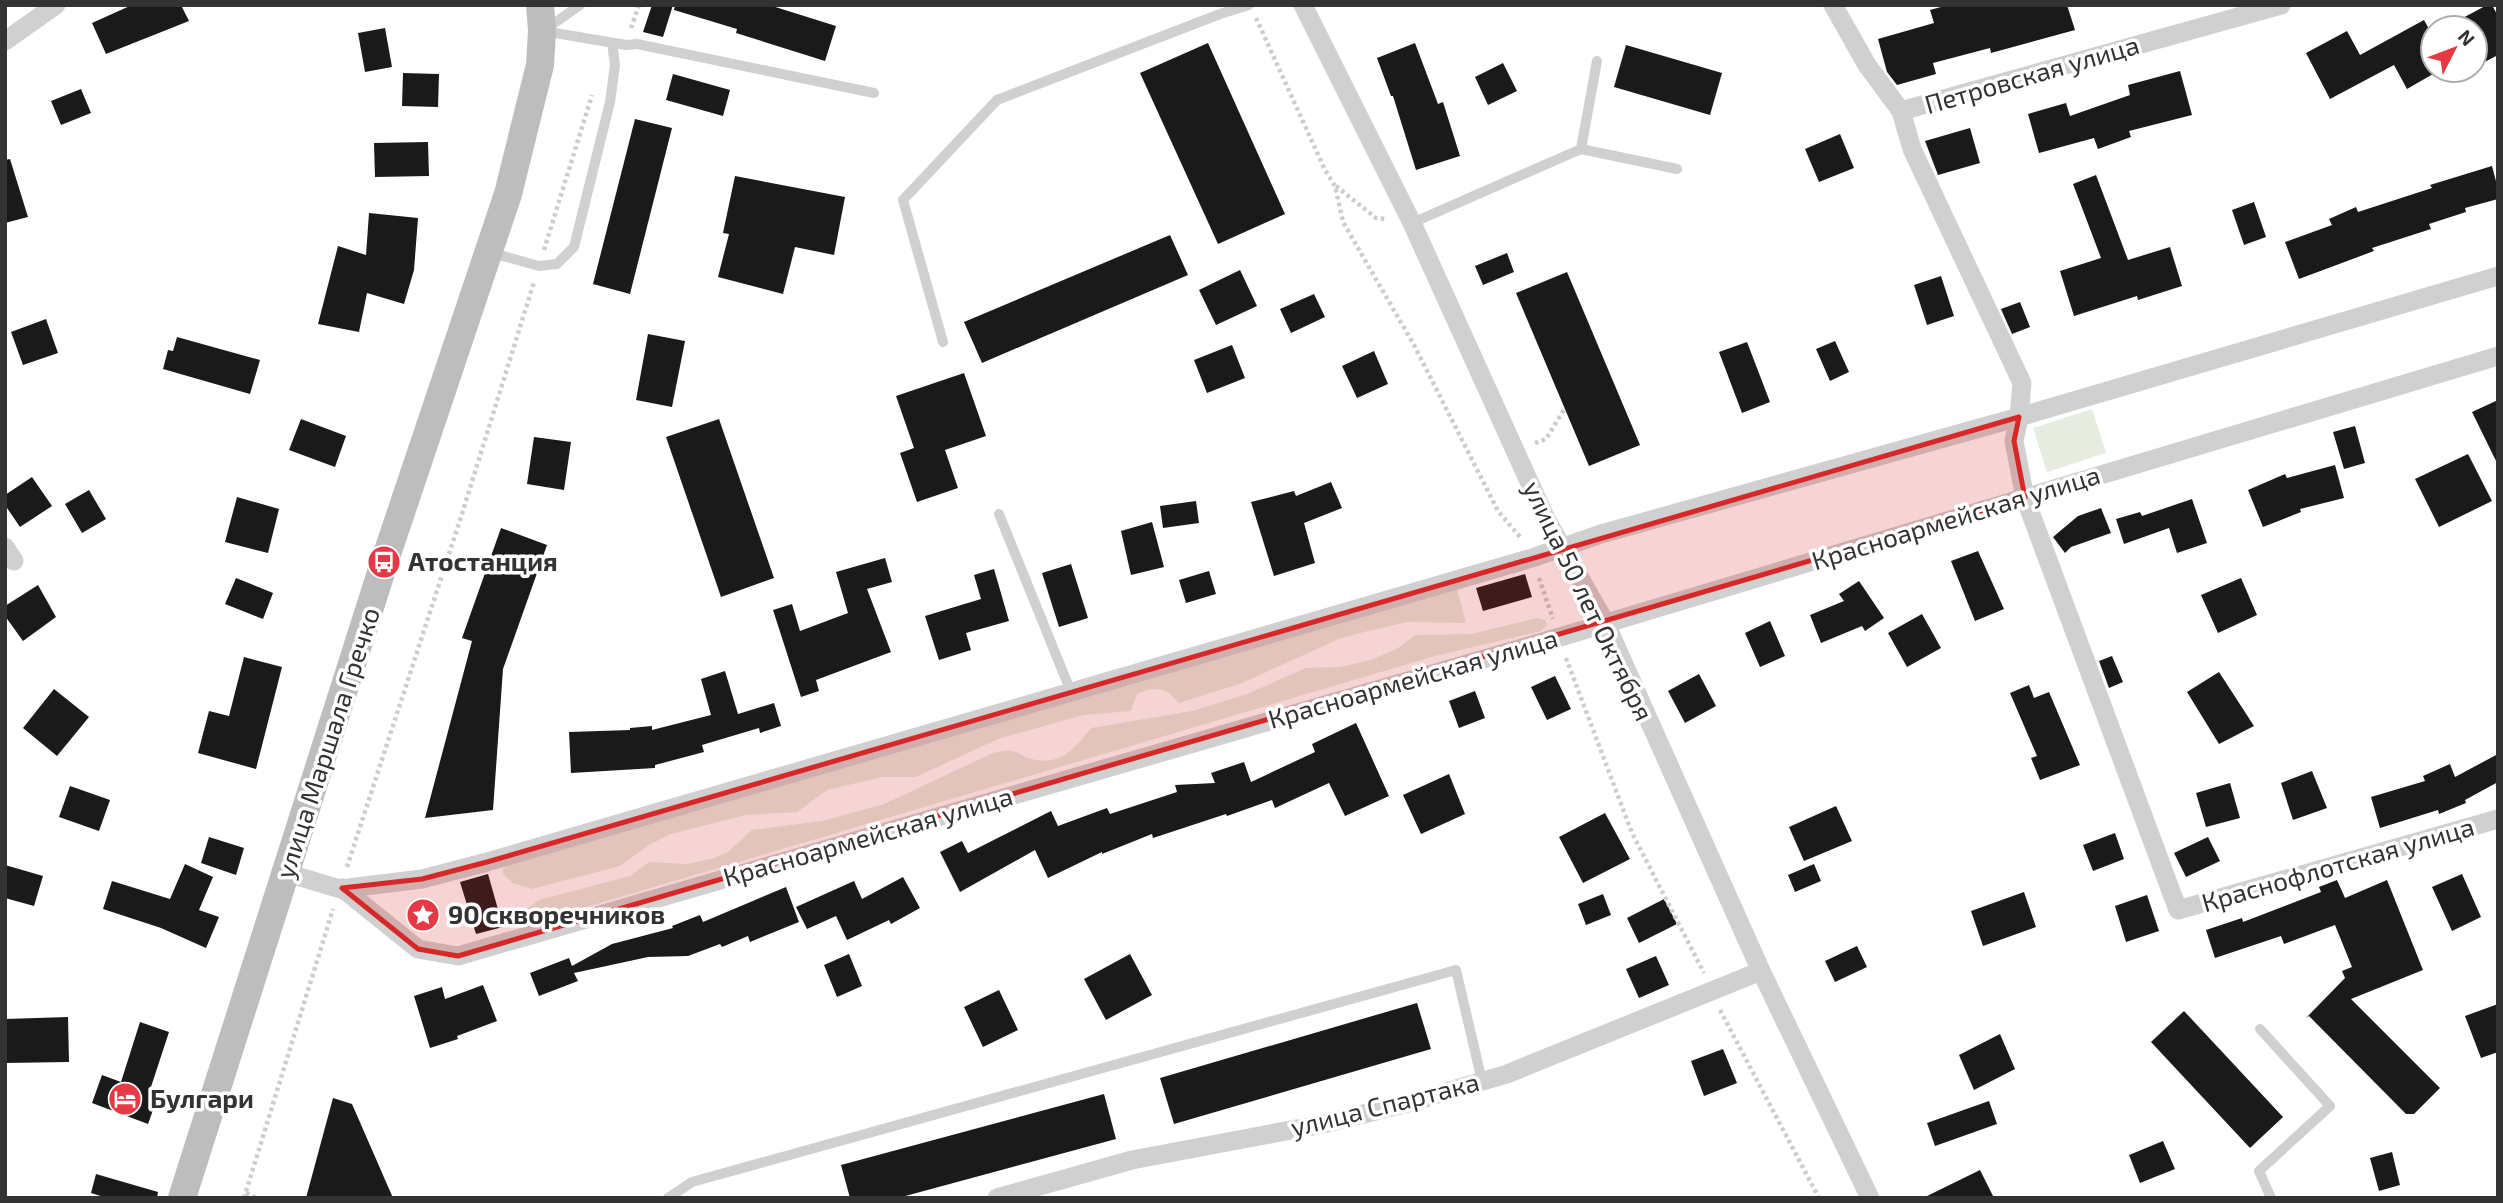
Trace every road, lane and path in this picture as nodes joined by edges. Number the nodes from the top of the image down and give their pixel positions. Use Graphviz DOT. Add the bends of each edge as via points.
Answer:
graph roads {
  1 [pos="56,5"];
  2 [pos="580,5"];
  3 [pos="1249,5"];
  4 [pos="1303,5"];
  5 [pos="1833,5"];
  6 [pos="2281,5"];
  7 [pos="541,18"];
  8 [pos="5,41"];
  9 [pos="612,43"];
  10 [pos="1597,61"];
  11 [pos="615,65"];
  12 [pos="874,93"];
  13 [pos="1901,111"];
  14 [pos="1581,149"];
  15 [pos="1677,169"];
  16 [pos="1335,186"];
  17 [pos="1412,223"];
  18 [pos="488,252"];
  19 [pos="539,266"];
  20 [pos="2498,276"];
  21 [pos="943,342"];
  22 [pos="2498,356"];
  23 [pos="1564,408"];
  24 [pos="2019,417"];
  25 [pos="1515,450"];
  26 [pos="2025,498"];
  27 [pos="999,514"];
  28 [pos="1563,549"];
  29 [pos="1532,558"];
  30 [pos="1605,622"];
  31 [pos="1560,637"];
  32 [pos="1071,692"];
  33 [pos="2498,819"];
  34 [pos="287,873"];
  35 [pos="341,888"];
  36 [pos="2178,910"];
  37 [pos="1760,971"];
  38 [pos="1712,991"];
  39 [pos="2260,1029"];
  40 [pos="1482,1081"];
  41 [pos="245,1195"];
  42 [pos="182,1198"];
  43 [pos="256,1198"];
  44 [pos="668,1198"];
  45 [pos="997,1198"];
  46 [pos="1819,1198"];
  47 [pos="1870,1198"];
  48 [pos="2271,1198"];
  1 -- 8 [label="street"];
  2 -- 7 [label="lane"];
  3 -- 16 [label="path"];
  3 -- 21 [label="lane" via="997,100 903,200"];
  4 -- 17 [label="street, улица 50 лет Октября"];
  5 -- 13 [label="street" via="1867,65"];
  6 -- 13 [label="street, Петровская улица"];
  7 -- 9 [label="lane"];
  7 -- 18 [label="main road, улица Маршала Гречко" via="540,65 508,194"];
  9 -- 11 [label="lane"];
  9 -- 12 [label="lane" via="638,44"];
  10 -- 14 [label="lane"];
  11 -- 19 [label="path" via="597,76"];
  11 -- 19 [label="lane" via="574,247 557,264"];
  13 -- 24 [label="street, Петровская улица" via="1912,149 2022,383"];
  14 -- 15 [label="lane"];
  14 -- 17 [label="lane"];
  16 -- 17 [label="path" via="1376,218"];
  16 -- 29 [label="path" via="1343,222 1414,345 1498,511"];
  17 -- 25 [label="street, улица 50 лет Октября"];
  18 -- 19 [label="lane"];
  18 -- 34 [label="main road, улица Маршала Гречко"];
  19 -- 35 [label="path"];
  20 -- 24 [label="street, Красноармейская улица"];
  22 -- 26 [label="street, Красноармейская улица"];
  23 -- 25 [label="path" via="1546,439"];
  24 -- 26 [label="street, Петровская улица" via="2014,441"];
  24 -- 28 [label="street, Красноармейская улица" via="1601,534"];
  25 -- 28 [label="street, улица 50 лет Октября"];
  26 -- 30 [label="street, Красноармейская улица"];
  26 -- 36 [label="street, Петровская улица"];
  27 -- 32 [label="lane"];
  28 -- 29 [label="street, Красноармейская улица"];
  28 -- 30 [label="street, улица 50 лет Октября"];
  29 -- 31 [label="path"];
  29 -- 32 [label="street, Красноармейская улица"];
  30 -- 31 [label="street, Красноармейская улица"];
  30 -- 37 [label="street, улица 50 лет Октября"];
  31 -- 35 [label="street, Красноармейская улица" via="458,956 418,949"];
  31 -- 38 [label="path" via="1632,833"];
  32 -- 35 [label="street, Красноармейская улица" via="422,879"];
  33 -- 36 [label="street, Краснофлотская улица"];
  34 -- 35 [label="street, Красноармейская улица"];
  34 -- 42 [label="main road, улица Маршала Гречко"];
  35 -- 41 [label="path"];
  37 -- 38 [label="street, улица Спартака"];
  37 -- 47 [label="street, улица 50 лет Октября"];
  38 -- 40 [label="street, улица Спартака"];
  38 -- 46 [label="path"];
  39 -- 48 [label="lane" via="2330,1106 2259,1171"];
  40 -- 44 [label="lane" via="1455,970 705,1178"];
  40 -- 45 [label="street, улица Спартака" via="1324,1124 1132,1160"];
  41 -- 43 [label="path"];
}
